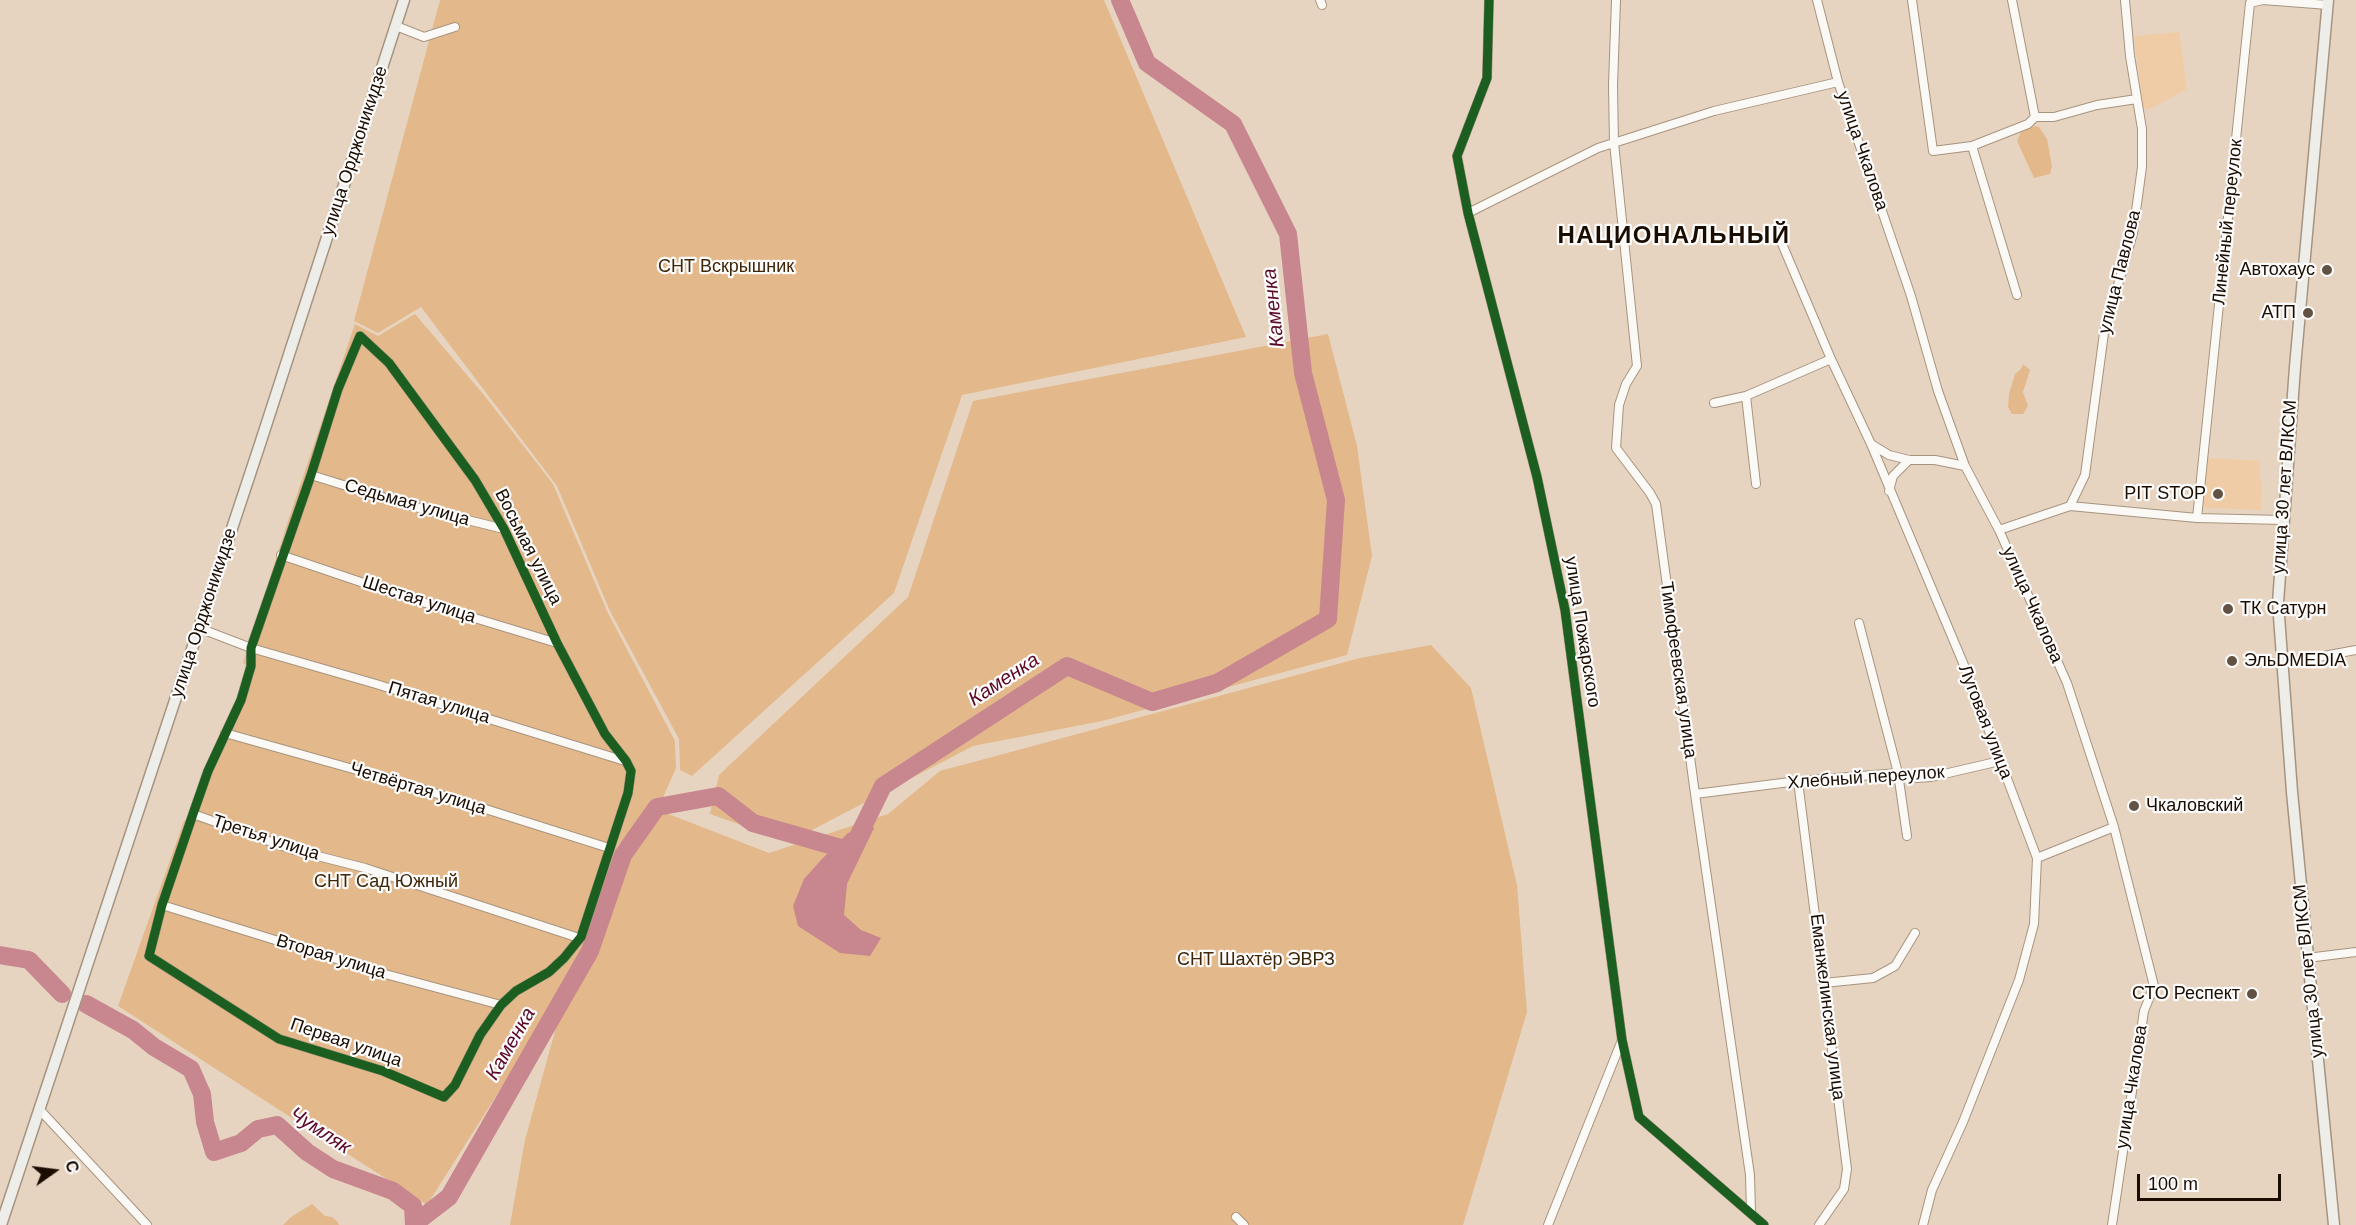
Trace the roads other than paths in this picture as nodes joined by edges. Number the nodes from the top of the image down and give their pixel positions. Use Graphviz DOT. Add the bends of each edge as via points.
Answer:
graph roads {
  1 [pos="404,0"];
  2 [pos="1489,0"];
  3 [pos="1616,0"];
  4 [pos="1817,0"];
  5 [pos="1912,0"];
  6 [pos="2012,0"];
  7 [pos="2125,0"];
  8 [pos="2328,2"];
  9 [pos="396,26"];
  10 [pos="454,27"];
  11 [pos="1838,82"];
  12 [pos="2137,99"];
  13 [pos="2035,117"];
  14 [pos="1614,142"];
  15 [pos="1972,146"];
  16 [pos="1468,213"];
  17 [pos="1777,232"];
  18 [pos="2017,295"];
  19 [pos="1831,359"];
  20 [pos="1746,396"];
  21 [pos="1714,403"];
  22 [pos="1871,444"];
  23 [pos="1909,460"];
  24 [pos="1965,466"];
  25 [pos="311,475"];
  26 [pos="1756,484"];
  27 [pos="1890,491"];
  28 [pos="2070,506"];
  29 [pos="2197,518"];
  30 [pos="2283,520"];
  31 [pos="504,529"];
  32 [pos="1999,530"];
  33 [pos="281,555"];
  34 [pos="1859,622"];
  35 [pos="199,628"];
  36 [pos="557,643"];
  37 [pos="251,648"];
  38 [pos="2356,650"];
  39 [pos="2281,664"];
  40 [pos="225,733"];
  41 [pos="626,761"];
  42 [pos="2000,761"];
  43 [pos="1898,773"];
  44 [pos="1798,781"];
  45 [pos="1695,794"];
  46 [pos="192,814"];
  47 [pos="2114,826"];
  48 [pos="1907,836"];
  49 [pos="609,848"];
  50 [pos="2037,858"];
  51 [pos="162,905"];
  52 [pos="1915,933"];
  53 [pos="579,938"];
  54 [pos="2356,952"];
  55 [pos="2307,958"];
  56 [pos="1824,983"];
  57 [pos="501,1005"];
  58 [pos="1622,1040"];
  59 [pos="40,1110"];
  60 [pos="1751,1213"];
  61 [pos="1236,1217"];
  62 [pos="1,1225"];
  63 [pos="147,1225"];
  64 [pos="1244,1225"];
  65 [pos="1548,1225"];
  66 [pos="1764,1225"];
  67 [pos="1819,1225"];
  68 [pos="1923,1225"];
  69 [pos="2112,1225"];
  70 [pos="2334,1225"];
  1 -- 9 [label="main road, улица Орджоникидзе"];
  2 -- 16 [label="street, улица Пожарского" via="1487,78 1457,156"];
  3 -- 14 [label="street, Тимофеевская улица"];
  4 -- 11 [label="street, улица Чкалова"];
  5 -- 15 [label="street" via="1933,151"];
  6 -- 13 [label="street"];
  7 -- 12 [label="street, улица Павлова"];
  8 -- 29 [label="street, Линейный переулок" via="2250,3"];
  8 -- 30 [label="main road, улица 30 лет ВЛКСМ"];
  9 -- 10 [label="street" via="424,37"];
  9 -- 35 [label="main road, улица Орджоникидзе"];
  11 -- 14 [label="street" via="1714,111"];
  11 -- 24 [label="street, улица Чкалова"];
  12 -- 13 [label="street" via="2054,117"];
  12 -- 28 [label="street, улица Павлова" via="2142,168 2133,233 2104,333 2085,475"];
  13 -- 15 [label="street" via="2028,124"];
  14 -- 16 [label="street"];
  14 -- 45 [label="street, Тимофеевская улица" via="1637,366 1619,405 1616,448 1656,504"];
  15 -- 18 [label="street"];
  16 -- 58 [label="street, улица Пожарского" via="1537,477 1565,610"];
  17 -- 19 [label="street, Луговая улица"];
  19 -- 20 [label="street"];
  19 -- 22 [label="street, Луговая улица"];
  20 -- 21 [label="street"];
  20 -- 26 [label="street"];
  22 -- 23 [label="street" via="1889,455"];
  22 -- 27 [label="street, Луговая улица"];
  23 -- 24 [label="street"];
  23 -- 27 [label="street" via="1893,477"];
  24 -- 32 [label="street, улица Чкалова"];
  25 -- 31 [label="street, Седьмая улица"];
  25 -- 31 [label="street, Восьмая улица" via="338,389 360,336 389,363 475,480"];
  25 -- 33 [label="street"];
  27 -- 42 [label="street, Луговая улица"];
  28 -- 29 [label="street"];
  28 -- 32 [label="street"];
  29 -- 30 [label="street"];
  30 -- 39 [label="main road, улица 30 лет ВЛКСМ" via="2278,586"];
  31 -- 36 [label="street, Восьмая улица"];
  32 -- 47 [label="street, улица Чкалова" via="2067,683"];
  33 -- 36 [label="street, Шестая улица"];
  33 -- 37 [label="street"];
  34 -- 43 [label="street"];
  35 -- 37 [label="street, Пятая улица"];
  35 -- 59 [label="main road, улица Орджоникидзе"];
  36 -- 41 [label="street, Восьмая улица" via="604,734"];
  37 -- 40 [label="street" via="251,666 241,700"];
  37 -- 41 [label="street, Пятая улица"];
  38 -- 39 [label="street"];
  39 -- 55 [label="main road, улица 30 лет ВЛКСМ"];
  40 -- 46 [label="street"];
  40 -- 49 [label="street, Четвёртая улица" via="403,783"];
  41 -- 49 [label="street" via="631,771 628,793"];
  42 -- 43 [label="street, Хлебный переулок" via="1931,777"];
  42 -- 50 [label="street, Луговая улица"];
  43 -- 44 [label="street, Хлебный переулок"];
  43 -- 48 [label="street"];
  44 -- 45 [label="street, Хлебный переулок"];
  44 -- 56 [label="street, Еманжелинская улица"];
  45 -- 60 [label="street, Тимофеевская улица" via="1750,1175"];
  46 -- 51 [label="street"];
  46 -- 53 [label="street, Третья улица" via="294,850 365,868"];
  47 -- 50 [label="street"];
  47 -- 69 [label="street, улица Чкалова" via="2154,986 2144,1011"];
  49 -- 53 [label="street"];
  50 -- 68 [label="street, Луговая улица" via="2034,924 2019,980 1932,1190"];
  51 -- 57 [label="street, Вторая улица" via="385,974"];
  51 -- 57 [label="street, Первая улица" via="149,956 279,1039 383,1071 444,1098"];
  52 -- 56 [label="street" via="1895,966 1873,978"];
  53 -- 57 [label="street" via="549,972 516,991"];
  54 -- 55 [label="street"];
  55 -- 70 [label="main road, улица 30 лет ВЛКСМ"];
  56 -- 67 [label="street, Еманжелинская улица" via="1847,1169 1844,1189"];
  58 -- 60 [label="street, улица Пожарского" via="1639,1117"];
  58 -- 65 [label="street, улица Пожарского"];
  59 -- 62 [label="main road, улица Орджоникидзе"];
  59 -- 63 [label="street"];
  60 -- 66 [label="street, улица Пожарского"];
  61 -- 64 [label="street"];
}
